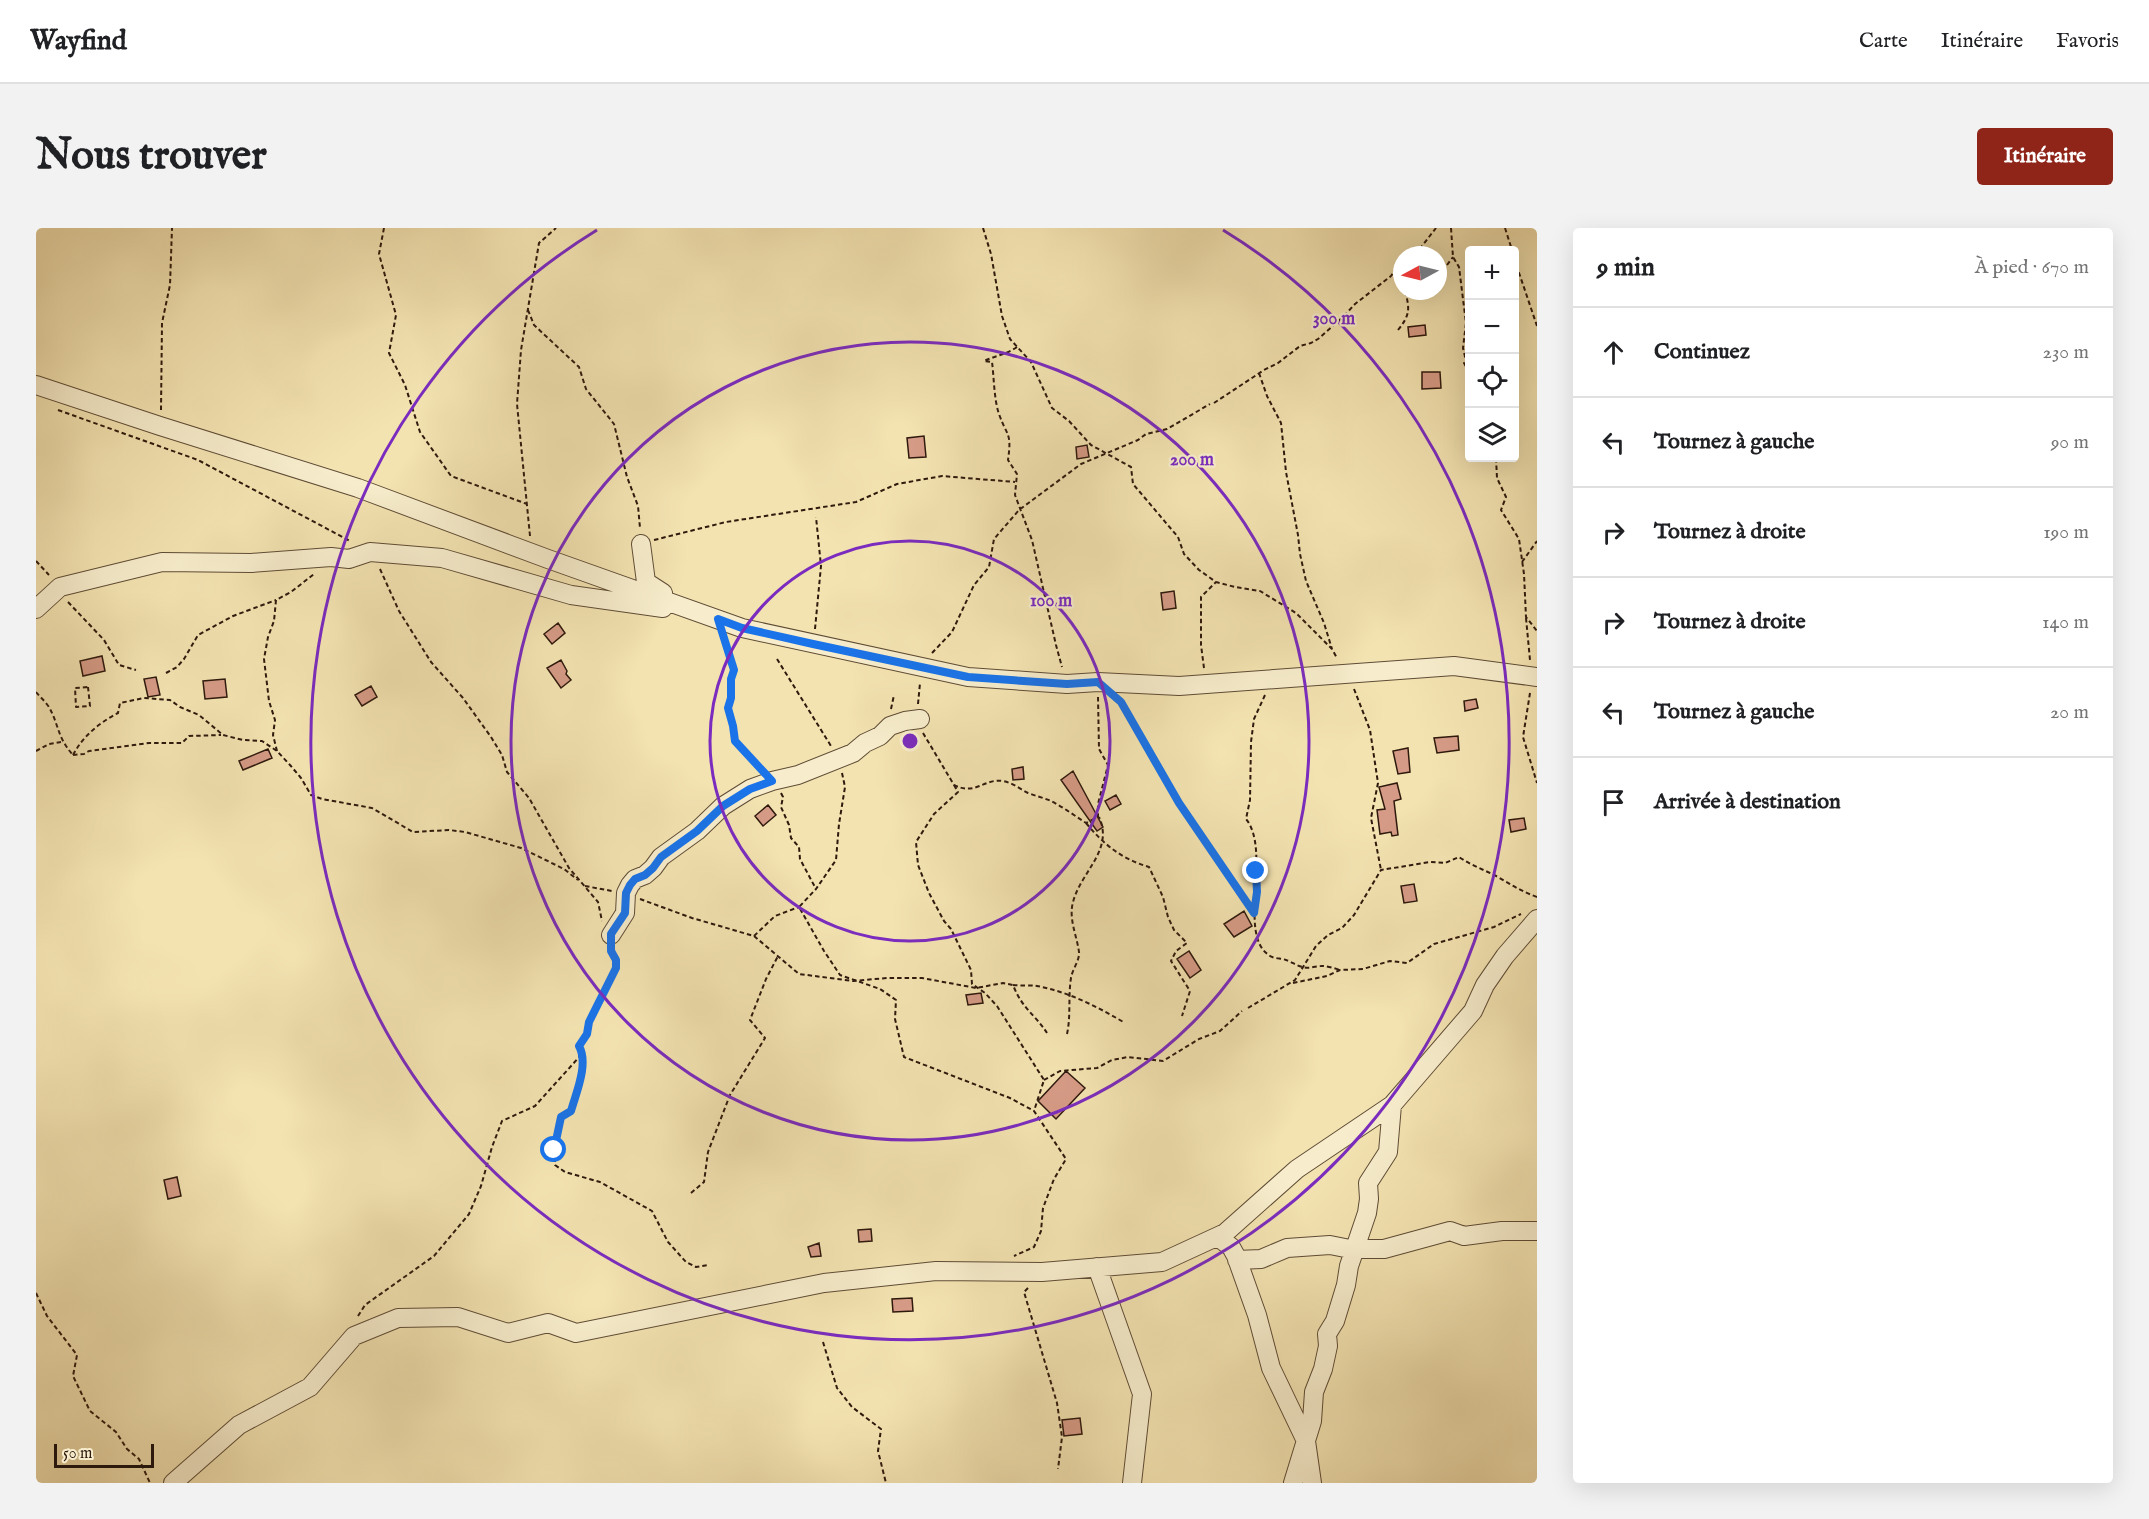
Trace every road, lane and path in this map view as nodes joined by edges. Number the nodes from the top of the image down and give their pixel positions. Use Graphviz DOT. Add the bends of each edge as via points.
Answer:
graph roads {
  1 [pos="172,228"];
  2 [pos="384,228"];
  3 [pos="556,228"];
  4 [pos="983,228"];
  5 [pos="1436,228"];
  6 [pos="1450,228"];
  7 [pos="1505,228"];
  8 [pos="1422,246"];
  9 [pos="1511,246"];
  10 [pos="1453,257"];
  11 [pos="1447,265"];
  12 [pos="1519,270"];
  13 [pos="1393,273"];
  14 [pos="1407,300"];
  15 [pos="528,310"];
  16 [pos="1537,326"];
  17 [pos="1398,330"];
  18 [pos="1018,347"];
  19 [pos="1465,356"];
  20 [pos="1259,373"];
  21 [pos="36,385"];
  22 [pos="1214,403"];
  23 [pos="1210,404"];
  24 [pos="53,408"];
  25 [pos="160,426"];
  26 [pos="1106,453"];
  27 [pos="1496,462"];
  28 [pos="1015,482"];
  29 [pos="527,504"];
  30 [pos="1019,510"];
  31 [pos="816,517"];
  32 [pos="1537,541"];
  33 [pos="641,544"];
  34 [pos="370,552"];
  35 [pos="532,553"];
  36 [pos="331,557"];
  37 [pos="36,561"];
  38 [pos="1522,562"];
  39 [pos="1216,582"];
  40 [pos="60,587"];
  41 [pos="276,600"];
  42 [pos="36,609"];
  43 [pos="691,609"];
  44 [pos="1526,616"];
  45 [pos="718,619"];
  46 [pos="1537,631"];
  47 [pos="813,644"];
  48 [pos="1332,650"];
  49 [pos="777,659"];
  50 [pos="924,668"];
  51 [pos="136,670"];
  52 [pos="166,673"];
  53 [pos="1348,674"];
  54 [pos="1535,677"];
  55 [pos="1285,678"];
  56 [pos="1098,682"];
  57 [pos="1067,684"];
  58 [pos="1206,684"];
  59 [pos="36,692"];
  60 [pos="76,707"];
  61 [pos="920,719"];
  62 [pos="223,735"];
  63 [pos="61,742"];
  64 [pos="36,751"];
  65 [pos="277,751"];
  66 [pos="73,755"];
  67 [pos="840,759"];
  68 [pos="772,781"];
  69 [pos="1537,783"];
  70 [pos="954,785"];
  71 [pos="1098,817"];
  72 [pos="1086,823"];
  73 [pos="1102,842"];
  74 [pos="1381,870"];
  75 [pos="585,886"];
  76 [pos="816,889"];
  77 [pos="626,893"];
  78 [pos="1537,897"];
  79 [pos="799,907"];
  80 [pos="1254,913"];
  81 [pos="1532,915"];
  82 [pos="611,934"];
  83 [pos="754,936"];
  84 [pos="778,956"];
  85 [pos="1305,968"];
  86 [pos="1340,970"];
  87 [pos="860,981"];
  88 [pos="1289,984"];
  89 [pos="1013,985"];
  90 [pos="976,988"];
  91 [pos="1069,996"];
  92 [pos="1248,1008"];
  93 [pos="1242,1011"];
  94 [pos="1182,1016"];
  95 [pos="1125,1023"];
  96 [pos="1047,1033"];
  97 [pos="1067,1034"];
  98 [pos="583,1053"];
  99 [pos="1044,1080"];
  100 [pos="1392,1105"];
  101 [pos="1034,1111"];
  102 [pos="692,1193"];
  103 [pos="1537,1231"];
  104 [pos="1218,1237"];
  105 [pos="1355,1248"];
  106 [pos="1012,1256"];
  107 [pos="1237,1260"];
  108 [pos="708,1265"];
  109 [pos="1097,1267"];
  110 [pos="1041,1272"];
  111 [pos="36,1293"];
  112 [pos="354,1336"];
  113 [pos="823,1342"];
  114 [pos="1306,1441"];
  115 [pos="1058,1469"];
  116 [pos="150,1483"];
  117 [pos="173,1483"];
  118 [pos="886,1483"];
  119 [pos="1132,1483"];
  120 [pos="1293,1483"];
  121 [pos="1312,1483"];
  1 -- 25 [label="path" via="170,285 162,323"];
  2 -- 29 [label="path" via="380,254 396,315 389,354 405,385 420,432 451,476"];
  3 -- 15 [label="path" via="539,243"];
  4 -- 18 [label="path" via="992,254 1002,316 1010,339"];
  5 -- 8 [label="path"];
  6 -- 10 [label="path"];
  7 -- 9 [label="path"];
  10 -- 11 [label="path"];
  10 -- 19 [label="path" via="1459,267 1466,323"];
  12 -- 16 [label="path"];
  13 -- 20 [label="path" via="1318,339"];
  14 -- 17 [label="path" via="1408,318"];
  15 -- 29 [label="path" via="517,404"];
  15 -- 33 [label="path" via="534,325 579,367 586,389 614,424 638,506"];
  18 -- 26 [label="path" via="1031,362 1052,408 1091,445"];
  18 -- 28 [label="path" via="984,361 992,362 998,414 1011,442 1008,460 1017,474"];
  20 -- 22 [label="path"];
  20 -- 48 [label="path" via="1281,423 1306,581"];
  21 -- 25 [label="street"];
  23 -- 26 [label="path" via="1167,429 1146,434"];
  24 -- 34 [label="path" via="198,460"];
  25 -- 35 [label="street" via="358,488"];
  26 -- 30 [label="path" via="1081,464"];
  26 -- 39 [label="path" via="1131,467 1133,484 1178,537 1184,554"];
  27 -- 38 [label="path" via="1497,478 1506,497 1501,510 1519,539"];
  28 -- 30 [label="path"];
  28 -- 33 [label="path" via="942,476 897,484 856,502 726,522"];
  29 -- 35 [label="path"];
  30 -- 50 [label="path" via="994,539 988,567 974,585 952,632 930,655"];
  30 -- 57 [label="path" via="1032,540"];
  31 -- 47 [label="path" via="821,566"];
  32 -- 38 [label="path"];
  33 -- 43 [label="street" via="646,582"];
  34 -- 36 [label="street" via="349,559"];
  34 -- 43 [label="street" via="442,558 571,595"];
  34 -- 75 [label="path" via="431,662 491,737 507,772 529,798 565,861"];
  35 -- 43 [label="street"];
  36 -- 40 [label="street" via="162,562"];
  36 -- 41 [label="path" via="313,576"];
  37 -- 40 [label="path"];
  38 -- 44 [label="path"];
  39 -- 48 [label="path" via="1260,591 1296,613"];
  39 -- 58 [label="path" via="1201,597"];
  40 -- 42 [label="street"];
  40 -- 51 [label="path" via="70,606 104,640 119,665"];
  41 -- 52 [label="path" via="233,616 198,635 184,659"];
  41 -- 65 [label="path" via="264,659"];
  43 -- 45 [label="street"];
  44 -- 46 [label="path"];
  44 -- 54 [label="path"];
  45 -- 47 [label="street"];
  45 -- 68 [label="path" via="734,670 728,708 735,741"];
  47 -- 50 [label="street"];
  48 -- 53 [label="path"];
  49 -- 67 [label="path"];
  50 -- 57 [label="street" via="968,677"];
  50 -- 61 [label="path" via="918,690"];
  53 -- 54 [label="street" via="1454,666"];
  53 -- 55 [label="street"];
  53 -- 74 [label="path" via="1370,730 1378,783 1371,818"];
  54 -- 69 [label="path" via="1523,737"];
  55 -- 58 [label="street"];
  55 -- 80 [label="path" via="1266,692 1254,719 1246,819 1256,839"];
  56 -- 57 [label="street"];
  56 -- 58 [label="street"];
  56 -- 71 [label="path" via="1099,748 1108,765"];
  56 -- 80 [label="path" via="1121,702 1179,803"];
  59 -- 63 [label="path" via="48,705"];
  60 -- 60 [label="path" via="75,688 88,687 90,706"];
  61 -- 67 [label="street" via="890,726"];
  61 -- 70 [label="path" via="930,747"];
  62 -- 65 [label="path" via="262,741"];
  62 -- 66 [label="path" via="189,736 182,743 165,741"];
  62 -- 66 [label="path" via="199,715 170,700 144,698 120,703 118,713 92,730"];
  63 -- 64 [label="path"];
  63 -- 66 [label="path"];
  65 -- 75 [label="path" via="302,778 311,795 322,800 372,808 413,832 465,832 521,848 564,868"];
  67 -- 68 [label="street" via="798,776"];
  67 -- 76 [label="path" via="845,787 836,860"];
  68 -- 76 [label="path" via="783,797 781,807 792,838"];
  68 -- 77 [label="street" via="723,806 645,875 635,879"];
  70 -- 72 [label="path" via="975,789 1000,781 1014,784"];
  70 -- 90 [label="path" via="958,792 923,827 916,842 918,865 929,894 971,970"];
  71 -- 72 [label="path"];
  71 -- 73 [label="path" via="1103,827"];
  72 -- 73 [label="path"];
  73 -- 91 [label="path" via="1072,907 1080,954"];
  73 -- 94 [label="path" via="1124,858 1149,867 1174,930 1187,943 1171,961 1190,991"];
  74 -- 78 [label="path" via="1459,857"];
  74 -- 85 [label="path" via="1354,915 1316,946"];
  75 -- 77 [label="path"];
  75 -- 82 [label="path" via="598,902 602,921"];
  76 -- 79 [label="path"];
  77 -- 82 [label="street" via="625,913"];
  77 -- 83 [label="path"];
  79 -- 83 [label="path" via="775,916"];
  79 -- 87 [label="path" via="840,975"];
  80 -- 85 [label="path" via="1258,945 1269,956"];
  81 -- 86 [label="path" via="1434,944 1407,963"];
  81 -- 100 [label="street" via="1473,1011"];
  82 -- 98 [label="path" via="616,968 579,1046"];
  83 -- 84 [label="path"];
  84 -- 87 [label="path" via="799,974"];
  84 -- 102 [label="path" via="750,1020 765,1038 730,1095 708,1152 704,1182"];
  85 -- 86 [label="path" via="1323,966"];
  85 -- 88 [label="path"];
  86 -- 88 [label="path"];
  87 -- 90 [label="path" via="922,978"];
  87 -- 101 [label="path" via="896,1000 895,1019 904,1057"];
  88 -- 92 [label="path"];
  89 -- 90 [label="path"];
  89 -- 91 [label="path" via="1035,985"];
  89 -- 96 [label="path" via="1023,1007"];
  90 -- 99 [label="path" via="997,1006"];
  91 -- 95 [label="path"];
  91 -- 97 [label="path"];
  93 -- 99 [label="path" via="1220,1031 1163,1061 1128,1057 1097,1068 1060,1071"];
  98 -- 108 [label="path" via="571,1111 561,1117 557,1129 555,1165 565,1172 600,1182 652,1211 668,1242 686,1262 696,1267"];
  98 -- 112 [label="path" via="535,1106 502,1121 469,1214 434,1256 365,1305 355,1320"];
  99 -- 101 [label="path"];
  100 -- 104 [label="street" via="1297,1169"];
  100 -- 105 [label="street" via="1388,1152 1368,1183 1367,1213"];
  101 -- 106 [label="path" via="1066,1159 1043,1208 1041,1231 1034,1247"];
  103 -- 105 [label="street" via="1464,1236 1450,1231 1384,1248"];
  104 -- 107 [label="street" via="1231,1247"];
  104 -- 109 [label="street" via="1162,1262"];
  105 -- 107 [label="street" via="1287,1248 1261,1259"];
  105 -- 114 [label="street" via="1344,1294 1327,1334 1328,1346 1314,1392"];
  107 -- 114 [label="street" via="1271,1368"];
  109 -- 110 [label="street"];
  109 -- 119 [label="street" via="1142,1394"];
  110 -- 112 [label="street" via="936,1271 824,1283 576,1334 548,1323 508,1333 458,1317 398,1318"];
  110 -- 115 [label="path" via="1024,1292 1057,1403 1062,1437"];
  111 -- 116 [label="path" via="47,1316 77,1355 74,1376 90,1411 116,1432 139,1459"];
  112 -- 117 [label="street" via="310,1388 239,1425"];
  113 -- 118 [label="path" via="837,1388 852,1407 880,1429 878,1451"];
  114 -- 120 [label="street"];
  114 -- 121 [label="street"];
}
